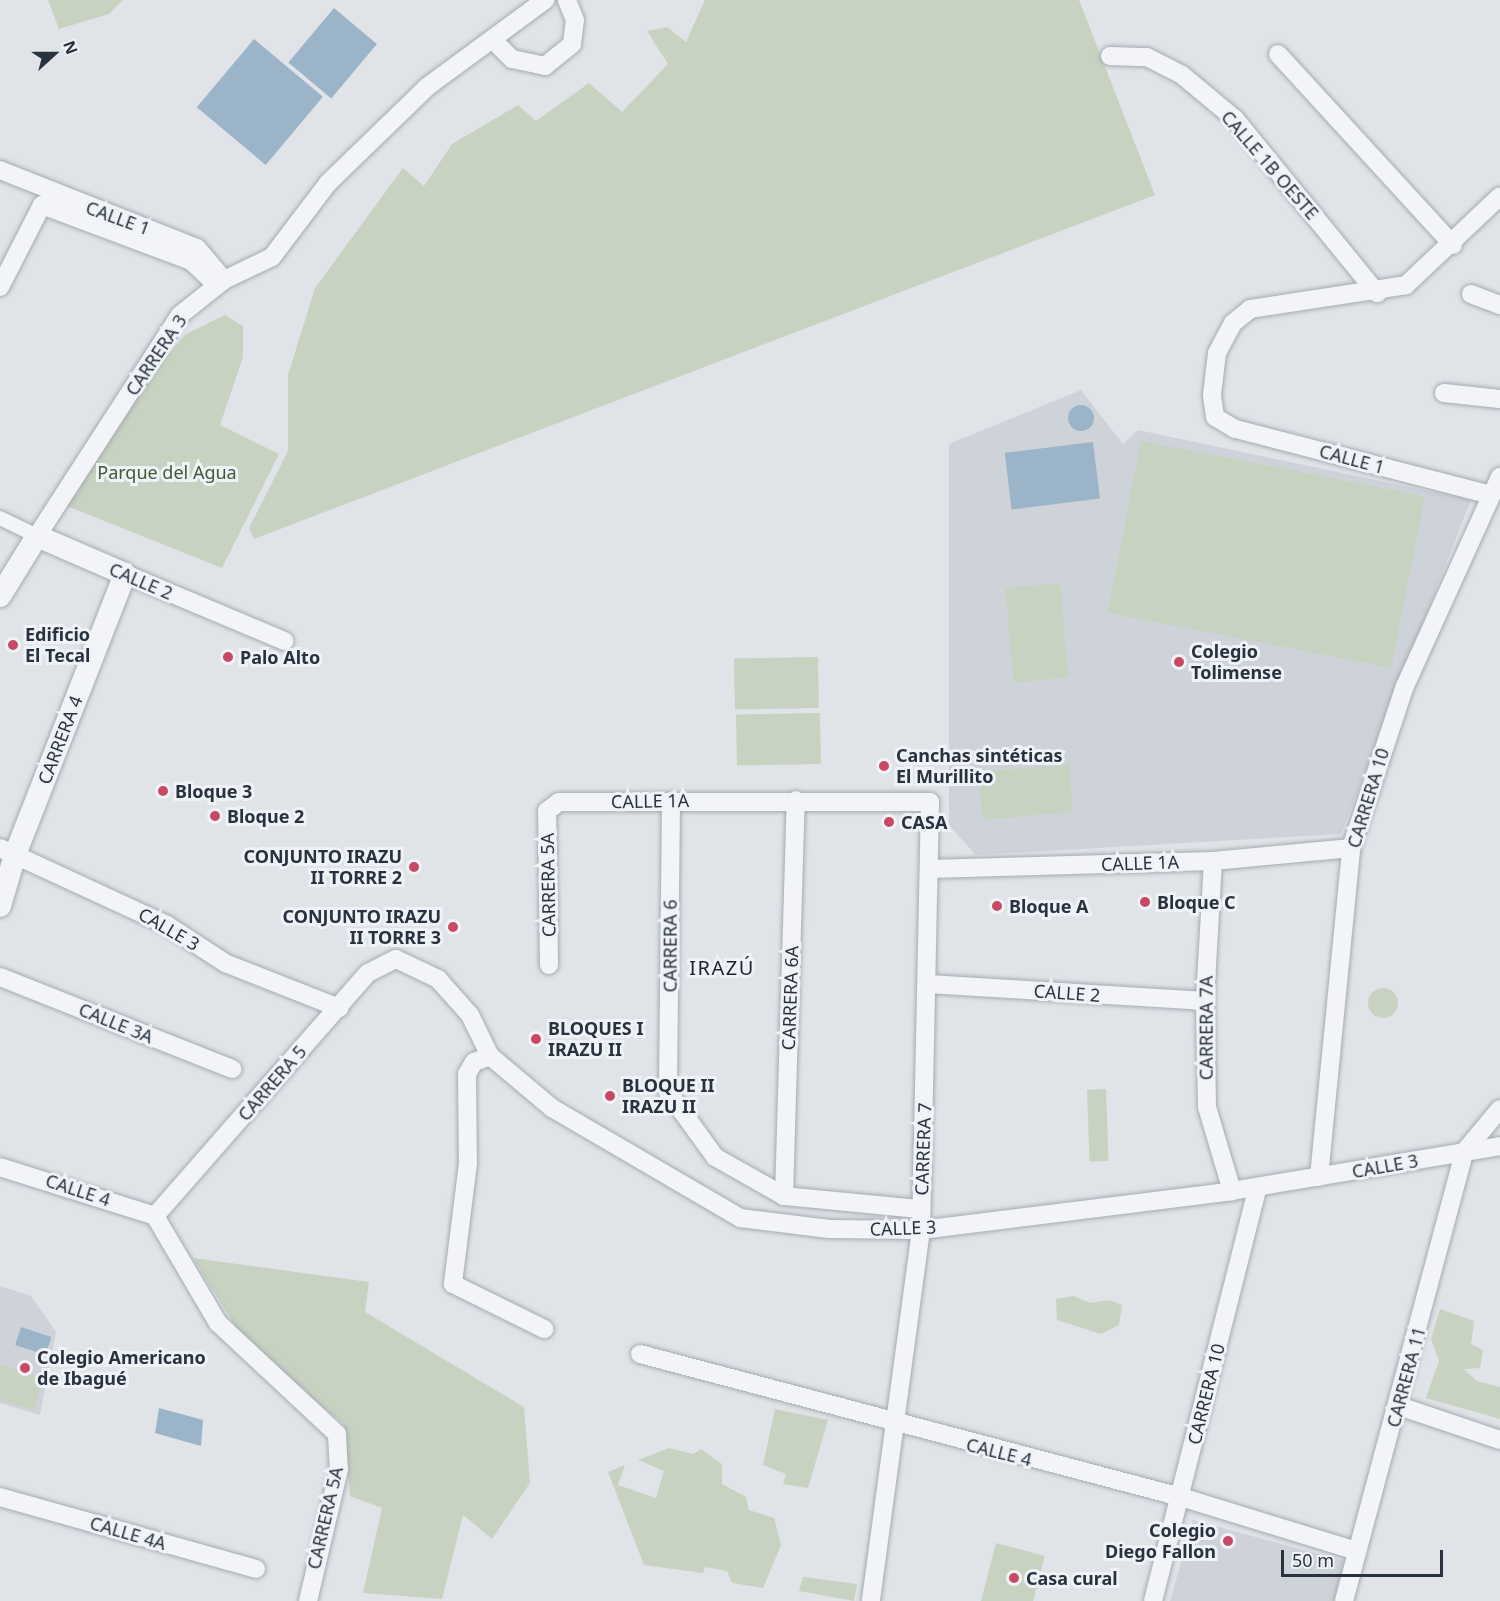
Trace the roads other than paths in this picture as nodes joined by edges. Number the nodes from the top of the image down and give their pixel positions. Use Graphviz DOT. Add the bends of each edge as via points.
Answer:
graph roads {
  1 [pos="545,0"];
  2 [pos="567,0"];
  3 [pos="492,39"];
  4 [pos="1278,54"];
  5 [pos="1110,57"];
  6 [pos="0,170"];
  7 [pos="1500,195"];
  8 [pos="1453,245"];
  9 [pos="220,283"];
  10 [pos="0,287"];
  11 [pos="1377,293"];
  12 [pos="1471,294"];
  13 [pos="1500,305"];
  14 [pos="1444,393"];
  15 [pos="1500,399"];
  16 [pos="1500,477"];
  17 [pos="1491,495"];
  18 [pos="0,518"];
  19 [pos="37,537"];
  20 [pos="125,574"];
  21 [pos="0,597"];
  22 [pos="284,641"];
  23 [pos="796,800"];
  24 [pos="671,801"];
  25 [pos="930,802"];
  26 [pos="552,806"];
  27 [pos="1351,848"];
  28 [pos="7,851"];
  29 [pos="1213,861"];
  30 [pos="929,869"];
  31 [pos="0,906"];
  32 [pos="396,959"];
  33 [pos="549,966"];
  34 [pos="0,977"];
  35 [pos="929,984"];
  36 [pos="1205,1001"];
  37 [pos="339,1008"];
  38 [pos="490,1056"];
  39 [pos="232,1069"];
  40 [pos="668,1092"];
  41 [pos="1500,1109"];
  42 [pos="1500,1146"];
  43 [pos="1464,1152"];
  44 [pos="0,1167"];
  45 [pos="1320,1177"];
  46 [pos="1258,1187"];
  47 [pos="1232,1191"];
  48 [pos="784,1196"];
  49 [pos="920,1209"];
  50 [pos="155,1216"];
  51 [pos="921,1230"];
  52 [pos="543,1329"];
  53 [pos="640,1354"];
  54 [pos="1399,1406"];
  55 [pos="892,1425"];
  56 [pos="1500,1440"];
  57 [pos="0,1497"];
  58 [pos="1181,1497"];
  59 [pos="1357,1551"];
  60 [pos="256,1569"];
  61 [pos="308,1601"];
  62 [pos="871,1601"];
  63 [pos="1153,1601"];
  64 [pos="1344,1601"];
  1 -- 3 [label="street, CARRERA 3"];
  2 -- 3 [label="street" via="575,20 572,44 545,66 512,59"];
  3 -- 9 [label="street, CARRERA 3" via="427,87 328,183 272,257"];
  4 -- 8 [label="street"];
  5 -- 11 [label="street, CALLE 1B OESTE" via="1147,57 1182,75 1235,119"];
  6 -- 9 [label="street, CALLE 1" via="197,248"];
  7 -- 8 [label="street"];
  8 -- 11 [label="street" via="1406,285"];
  9 -- 10 [label="street, CALLE 1" via="191,261 42,206"];
  9 -- 19 [label="street, CARRERA 3" via="180,315"];
  11 -- 17 [label="street, CALLE 1" via="1250,309 1233,323 1217,353 1215,417 1235,429"];
  12 -- 13 [label="street"];
  14 -- 15 [label="street"];
  16 -- 17 [label="street, CARRERA 10"];
  17 -- 27 [label="street, CARRERA 10" via="1405,686"];
  18 -- 19 [label="street, CALLE 2"];
  19 -- 20 [label="street, CALLE 2"];
  19 -- 21 [label="street, CARRERA 3"];
  20 -- 22 [label="street, CALLE 2"];
  20 -- 28 [label="street, CARRERA 4"];
  23 -- 24 [label="street, CALLE 1A"];
  23 -- 25 [label="street, CALLE 1A"];
  23 -- 48 [label="street, CARRERA 6A"];
  24 -- 26 [label="street, CALLE 1A"];
  24 -- 40 [label="street, CARRERA 6"];
  25 -- 30 [label="street, CARRERA 7"];
  26 -- 33 [label="street, CARRERA 5A" via="547,811"];
  27 -- 29 [label="street, CALLE 1A"];
  27 -- 45 [label="street, CARRERA 10"];
  28 -- 31 [label="street, CARRERA 4"];
  28 -- 37 [label="street, CALLE 3" via="167,925 225,963"];
  29 -- 30 [label="street, CALLE 1A"];
  29 -- 36 [label="street, CARRERA 7A"];
  30 -- 35 [label="street, CARRERA 7"];
  32 -- 37 [label="street, CARRERA 5" via="368,973"];
  32 -- 38 [label="street, CALLE 3" via="438,979 470,1015"];
  34 -- 39 [label="street, CALLE 3A"];
  35 -- 36 [label="street, CALLE 2"];
  35 -- 49 [label="street, CARRERA 7"];
  36 -- 47 [label="street, CARRERA 7A" via="1207,1107"];
  37 -- 50 [label="street, CARRERA 5"];
  38 -- 51 [label="street, CALLE 3" via="552,1108 740,1218 829,1229"];
  38 -- 52 [label="street" via="474,1062 467,1074 468,1163 453,1284"];
  40 -- 48 [label="street, CALLE 3" via="716,1157"];
  41 -- 43 [label="street"];
  42 -- 43 [label="street, CALLE 3"];
  43 -- 45 [label="street, CALLE 3"];
  43 -- 54 [label="street, CARRERA 11"];
  44 -- 50 [label="street, CALLE 4"];
  45 -- 46 [label="street, CALLE 3"];
  46 -- 47 [label="street, CALLE 3"];
  46 -- 58 [label="street, CARRERA 10"];
  47 -- 51 [label="street, CALLE 3"];
  48 -- 49 [label="street, CALLE 3"];
  49 -- 51 [label="street, CARRERA 7"];
  50 -- 61 [label="street, CARRERA 5A" via="218,1323 338,1434 339,1469"];
  51 -- 55 [label="street, CARRERA 7"];
  53 -- 55 [label="street, CALLE 4"];
  54 -- 56 [label="street"];
  54 -- 59 [label="street, CARRERA 11"];
  55 -- 58 [label="street, CALLE 4"];
  55 -- 62 [label="street, CARRERA 7"];
  57 -- 60 [label="street, CALLE 4A"];
  58 -- 59 [label="street, CALLE 4"];
  58 -- 63 [label="street, CARRERA 10"];
  59 -- 64 [label="street, CARRERA 11"];
}
